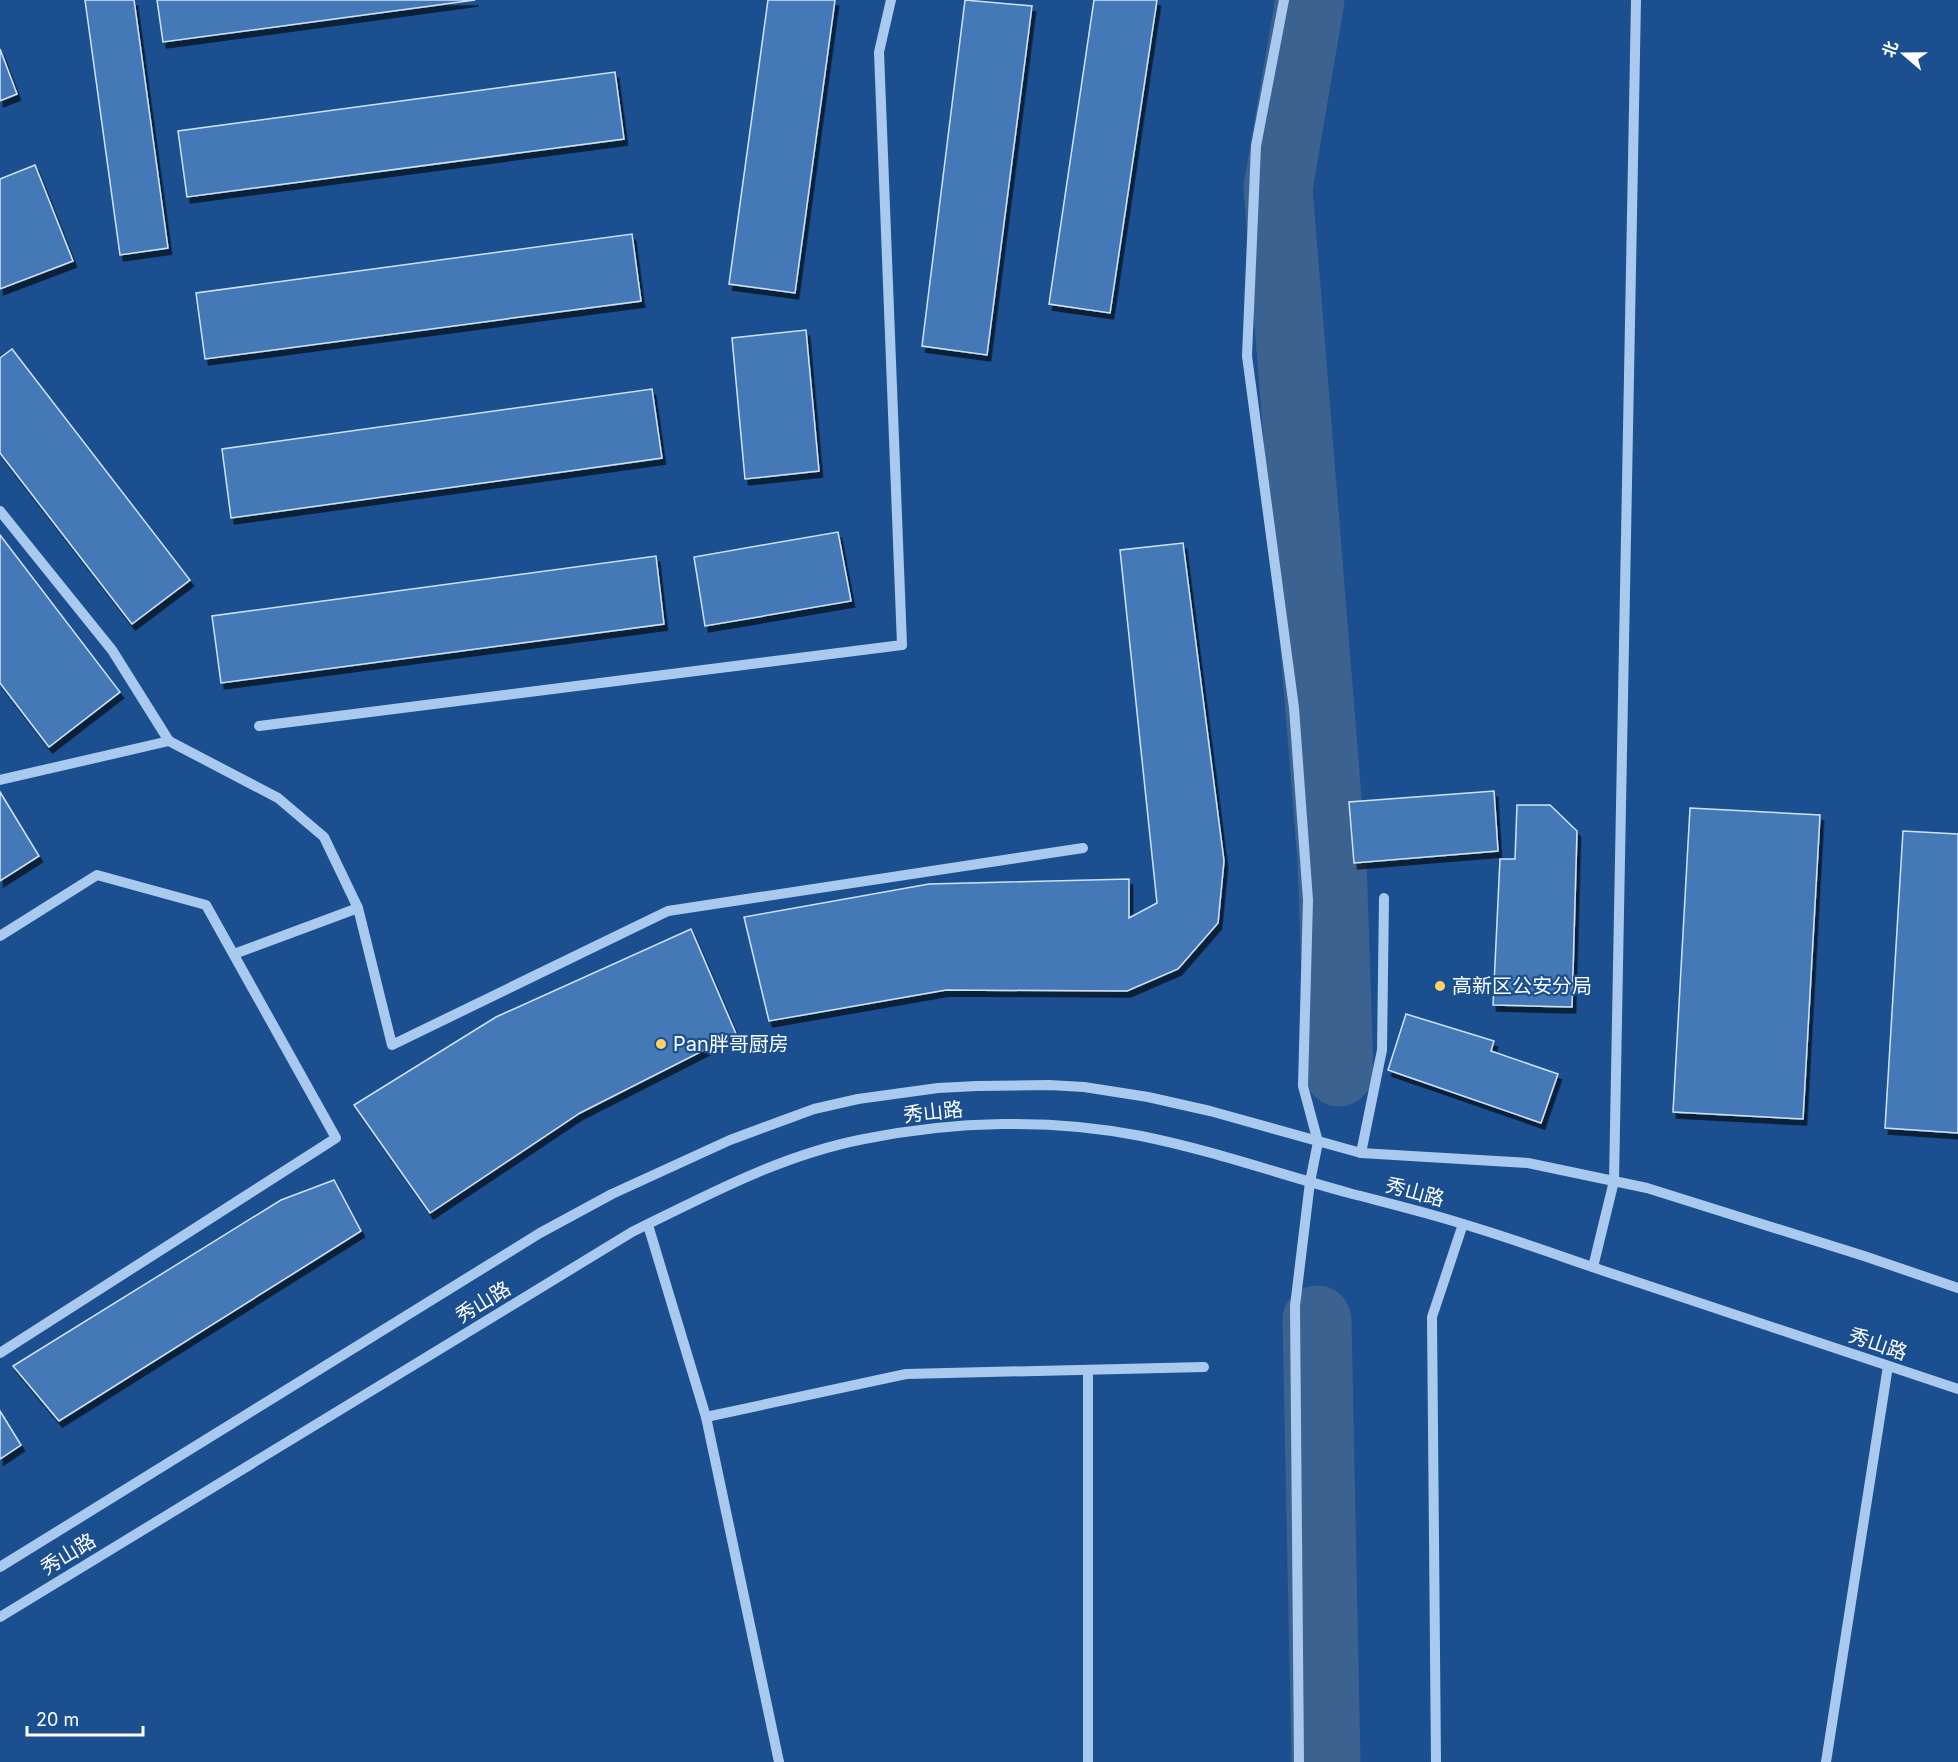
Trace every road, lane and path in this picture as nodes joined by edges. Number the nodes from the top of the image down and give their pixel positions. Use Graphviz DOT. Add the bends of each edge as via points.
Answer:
graph roads {
  1 [pos="891,0"];
  2 [pos="1284,0"];
  3 [pos="1636,0"];
  4 [pos="0,511"];
  5 [pos="260,726"];
  6 [pos="169,741"];
  7 [pos="0,780"];
  8 [pos="1083,848"];
  9 [pos="1384,898"];
  10 [pos="358,908"];
  11 [pos="0,936"];
  12 [pos="234,954"];
  13 [pos="1318,1142"];
  14 [pos="1361,1153"];
  15 [pos="1614,1181"];
  16 [pos="1310,1182"];
  17 [pos="1463,1224"];
  18 [pos="648,1225"];
  19 [pos="1593,1267"];
  20 [pos="1958,1288"];
  21 [pos="0,1353"];
  22 [pos="1888,1366"];
  23 [pos="1204,1367"];
  24 [pos="1088,1370"];
  25 [pos="1958,1389"];
  26 [pos="706,1417"];
  27 [pos="0,1567"];
  28 [pos="0,1617"];
  29 [pos="779,1762"];
  30 [pos="1088,1762"];
  31 [pos="1299,1762"];
  32 [pos="1436,1762"];
  33 [pos="1826,1762"];
  1 -- 5 [label="street" via="879,52 902,645"];
  2 -- 13 [label="street" via="1256,146 1247,356 1294,708 1308,900 1303,1086"];
  3 -- 15 [label="street"];
  4 -- 6 [label="street" via="112,650"];
  6 -- 7 [label="street"];
  6 -- 10 [label="street" via="278,798 324,837"];
  8 -- 10 [label="street" via="668,911 392,1045"];
  9 -- 14 [label="street" via="1382,1050"];
  10 -- 12 [label="street"];
  11 -- 12 [label="street" via="97,875 206,905"];
  12 -- 21 [label="street" via="336,1138"];
  13 -- 14 [label="street, 秀山路"];
  13 -- 16 [label="street"];
  13 -- 27 [label="street, 秀山路" via="1148,1096 1061,1086 938,1088 858,1100 771,1123 612,1194 540,1233"];
  14 -- 15 [label="street, 秀山路" via="1528,1163"];
  15 -- 19 [label="street"];
  15 -- 20 [label="street, 秀山路" via="1647,1188"];
  16 -- 17 [label="street, 秀山路"];
  16 -- 18 [label="street, 秀山路" via="1131,1134 1047,1125 978,1126 904,1133 825,1148 746,1176"];
  16 -- 31 [label="street" via="1295,1306"];
  17 -- 19 [label="street, 秀山路"];
  17 -- 32 [label="street" via="1432,1317"];
  18 -- 26 [label="street"];
  18 -- 28 [label="street, 秀山路"];
  19 -- 22 [label="street, 秀山路"];
  22 -- 25 [label="street, 秀山路"];
  22 -- 33 [label="street"];
  23 -- 24 [label="street"];
  24 -- 26 [label="street" via="906,1374"];
  24 -- 30 [label="street"];
  26 -- 29 [label="street"];
}
